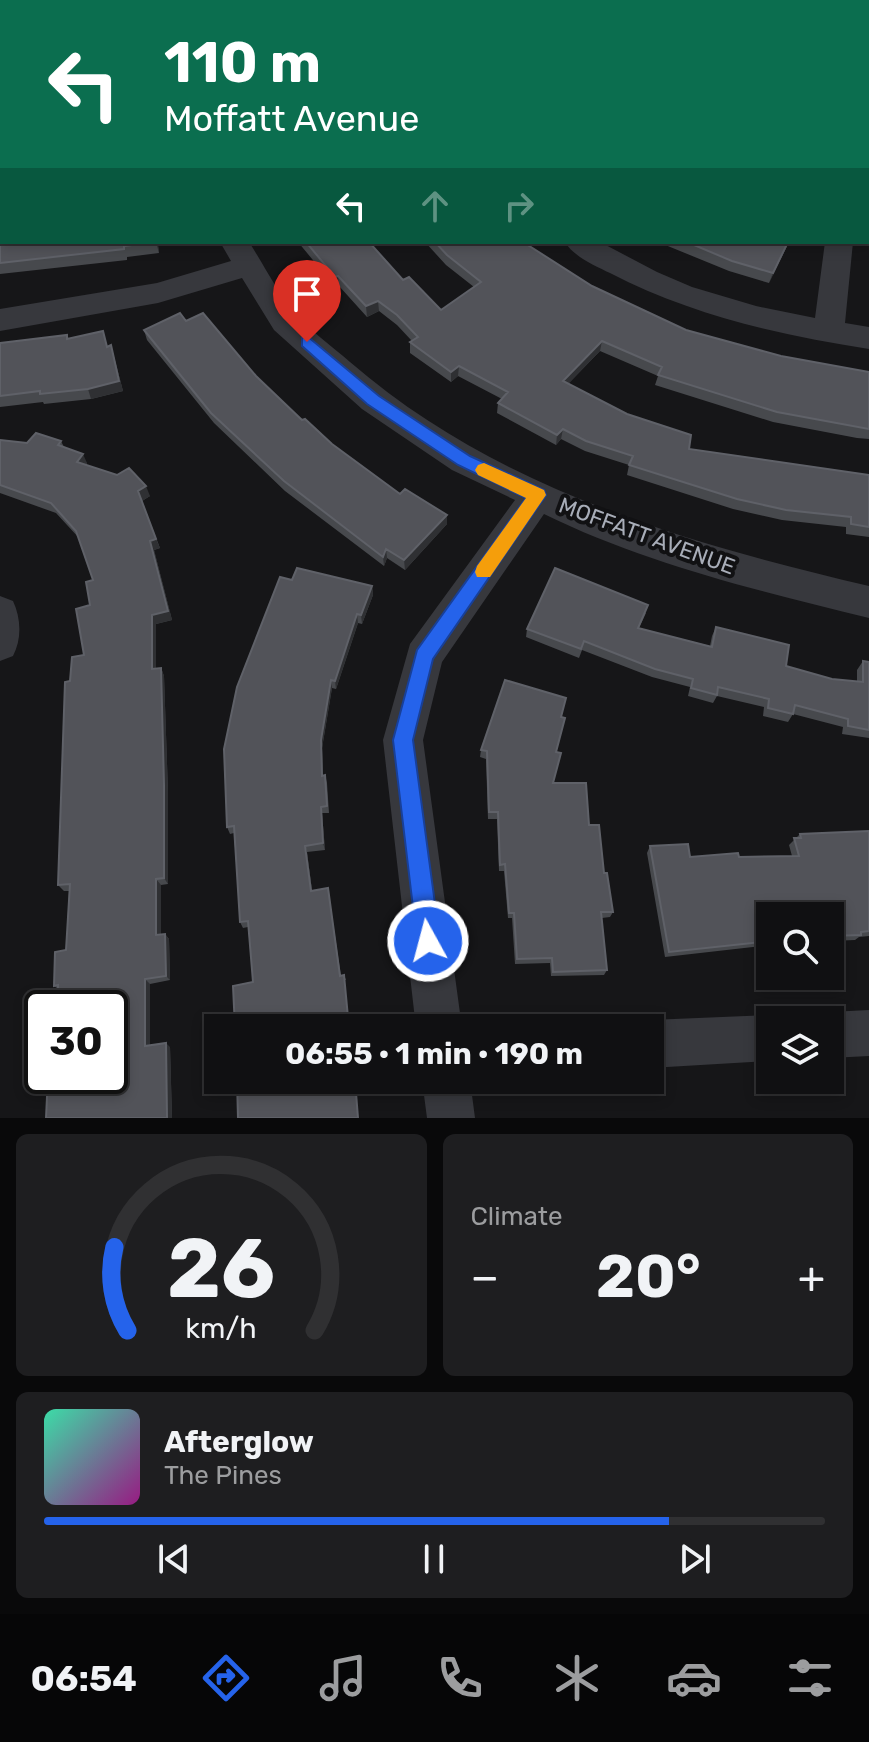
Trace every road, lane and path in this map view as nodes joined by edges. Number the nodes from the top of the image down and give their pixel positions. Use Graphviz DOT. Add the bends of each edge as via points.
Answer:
graph roads {
  1 [pos="582,244"];
  2 [pos="839,244"];
  3 [pos="241,254"];
  4 [pos="0,320"];
  5 [pos="829,332"];
  6 [pos="869,338"];
  7 [pos="538,495"];
  8 [pos="869,602"];
  9 [pos="0,612"];
  10 [pos="0,644"];
  11 [pos="437,1014"];
  12 [pos="869,1033"];
  13 [pos="844,1034"];
  14 [pos="756,1039"];
  15 [pos="664,1043"];
  16 [pos="448,1094"];
  17 [pos="451,1118"];
  1 -- 5 [label="street" via="606,261 694,299"];
  2 -- 5 [label="street"];
  3 -- 4 [label="street" via="158,293"];
  3 -- 7 [label="street, MOFFATT AVENUE" via="285,322 373,400 464,461"];
  5 -- 6 [label="street"];
  7 -- 8 [label="street, MOFFATT AVENUE" via="634,537"];
  7 -- 11 [label="street" via="424,656 403,740"];
  9 -- 10 [label="street"];
  12 -- 13 [label="street"];
  14 -- 15 [label="street"];
  16 -- 17 [label="street"];
}
